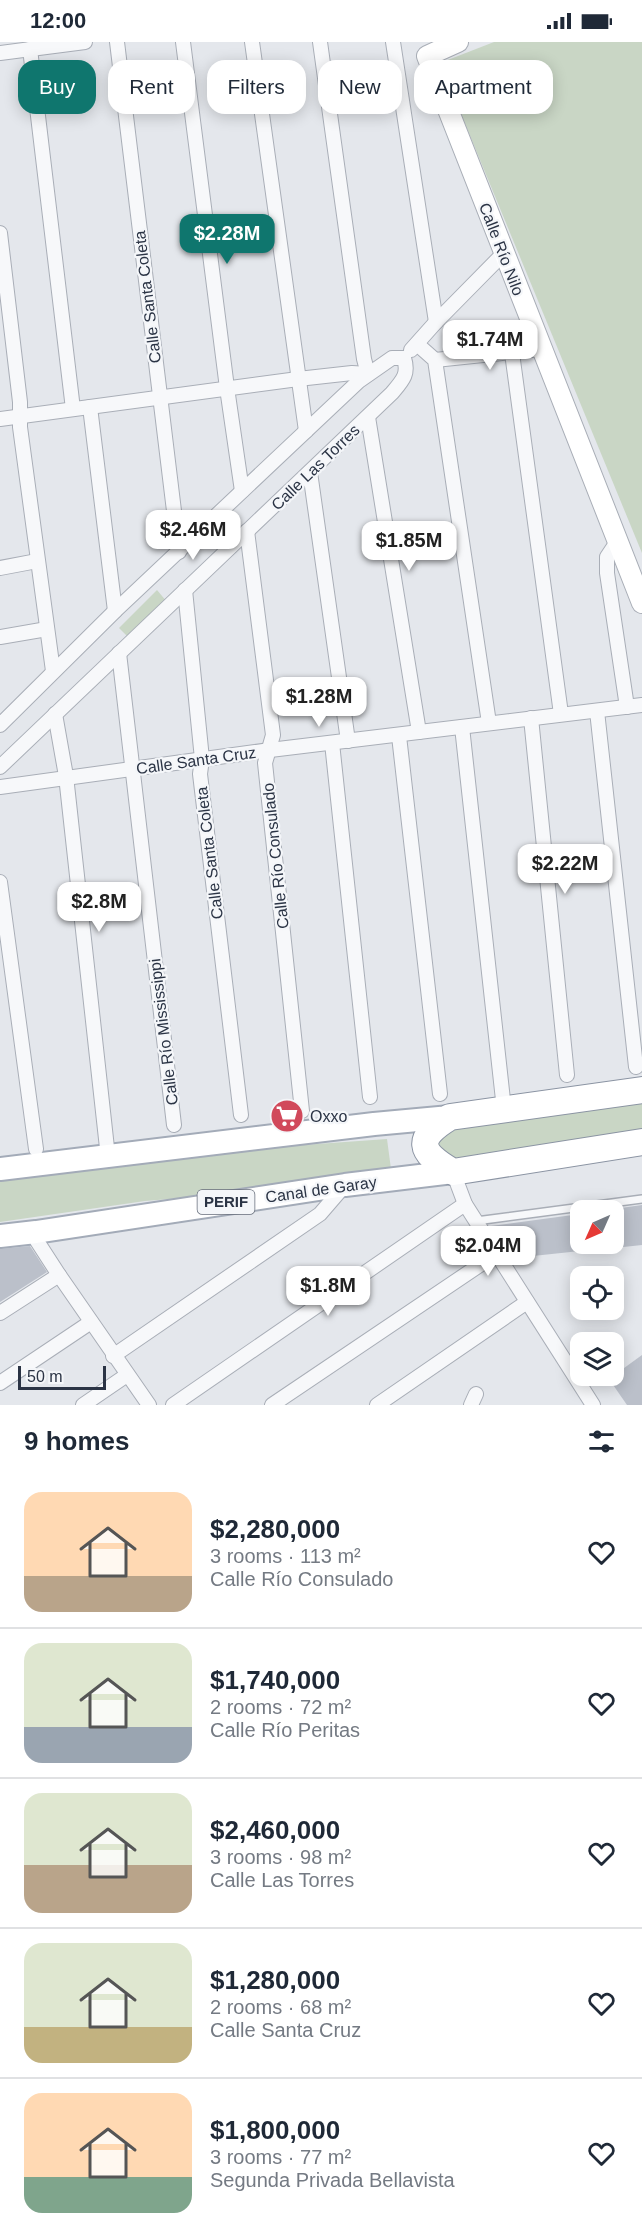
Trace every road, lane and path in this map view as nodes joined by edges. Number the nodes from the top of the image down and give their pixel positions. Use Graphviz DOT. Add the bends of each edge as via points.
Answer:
graph roads {
  1 [pos="85,42"];
  2 [pos="117,42"];
  3 [pos="183,42"];
  4 [pos="252,42"];
  5 [pos="320,42"];
  6 [pos="393,42"];
  7 [pos="458,42"];
  8 [pos="30,49"];
  9 [pos="0,53"];
  10 [pos="0,233"];
  11 [pos="503,254"];
  12 [pos="436,322"];
  13 [pos="417,344"];
  14 [pos="541,349"];
  15 [pos="512,353"];
  16 [pos="404,358"];
  17 [pos="435,360"];
  18 [pos="368,374"];
  19 [pos="298,378"];
  20 [pos="227,388"];
  21 [pos="159,398"];
  22 [pos="90,407"];
  23 [pos="73,409"];
  24 [pos="21,416"];
  25 [pos="368,417"];
  26 [pos="0,419"];
  27 [pos="306,431"];
  28 [pos="310,472"];
  29 [pos="242,491"];
  30 [pos="247,531"];
  31 [pos="617,542"];
  32 [pos="178,552"];
  33 [pos="37,561"];
  34 [pos="0,568"];
  35 [pos="185,590"];
  36 [pos="642,603"];
  37 [pos="115,611"];
  38 [pos="47,629"];
  39 [pos="0,637"];
  40 [pos="119,652"];
  41 [pos="53,671"];
  42 [pos="642,705"];
  43 [pos="627,707"];
  44 [pos="597,711"];
  45 [pos="55,714"];
  46 [pos="561,714"];
  47 [pos="531,718"];
  48 [pos="489,723"];
  49 [pos="0,725"];
  50 [pos="462,727"];
  51 [pos="419,732"];
  52 [pos="399,735"];
  53 [pos="348,741"];
  54 [pos="332,743"];
  55 [pos="270,750"];
  56 [pos="202,759"];
  57 [pos="0,767"];
  58 [pos="132,768"];
  59 [pos="66,776"];
  60 [pos="0,787"];
  61 [pos="0,882"];
  62 [pos="567,1075"];
  63 [pos="639,1078"];
  64 [pos="370,1097"];
  65 [pos="445,1105"];
  66 [pos="504,1109"];
  67 [pos="302,1111"];
  68 [pos="241,1116"];
  69 [pos="174,1125"];
  70 [pos="642,1142"];
  71 [pos="36,1149"];
  72 [pos="108,1157"];
  73 [pos="0,1169"];
  74 [pos="453,1172"];
  75 [pos="345,1185"];
  76 [pos="642,1199"];
  77 [pos="465,1204"];
  78 [pos="476,1221"];
  79 [pos="0,1236"];
  80 [pos="36,1237"];
  81 [pos="496,1254"];
  82 [pos="59,1275"];
  83 [pos="527,1302"];
  84 [pos="0,1313"];
  85 [pos="91,1322"];
  86 [pos="113,1356"];
  87 [pos="127,1375"];
  88 [pos="0,1383"];
  89 [pos="83,1405"];
  90 [pos="149,1405"];
  91 [pos="173,1405"];
  92 [pos="272,1405"];
  93 [pos="377,1405"];
  94 [pos="593,1405"];
  1 -- 8 [label="street"];
  2 -- 21 [label="street, Calle Santa Coleta"];
  3 -- 20 [label="street"];
  4 -- 19 [label="street"];
  5 -- 18 [label="street"];
  6 -- 12 [label="street"];
  7 -- 11 [label="street, Calle Río Nilo" via="427,56"];
  8 -- 9 [label="street"];
  8 -- 23 [label="street"];
  10 -- 24 [label="street"];
  11 -- 12 [label="street"];
  11 -- 14 [label="street, Calle Río Nilo"];
  12 -- 13 [label="street"];
  13 -- 16 [label="street"];
  13 -- 17 [label="street"];
  14 -- 15 [label="street"];
  14 -- 31 [label="street, Calle Río Nilo"];
  15 -- 17 [label="street"];
  15 -- 46 [label="street"];
  16 -- 18 [label="street, Calle Las Torres" via="392,358"];
  16 -- 25 [label="street, Calle Las Torres" via="405,377"];
  17 -- 48 [label="street"];
  18 -- 19 [label="street"];
  18 -- 27 [label="street, Calle Las Torres"];
  19 -- 20 [label="street"];
  19 -- 27 [label="street"];
  20 -- 21 [label="street"];
  20 -- 29 [label="street"];
  21 -- 22 [label="street"];
  21 -- 32 [label="street, Calle Santa Coleta"];
  22 -- 23 [label="street"];
  22 -- 37 [label="street"];
  23 -- 24 [label="street"];
  24 -- 26 [label="street"];
  24 -- 33 [label="street"];
  25 -- 28 [label="street, Calle Las Torres"];
  25 -- 51 [label="street"];
  27 -- 29 [label="street, Calle Las Torres"];
  28 -- 30 [label="street, Calle Las Torres"];
  28 -- 53 [label="street"];
  29 -- 32 [label="street, Calle Las Torres"];
  30 -- 35 [label="street, Calle Las Torres"];
  30 -- 55 [label="street, Calle Río Consulado" via="273,735"];
  31 -- 36 [label="street, Calle Río Nilo"];
  31 -- 43 [label="street" via="606,557"];
  32 -- 37 [label="street, Calle Las Torres"];
  33 -- 34 [label="street"];
  33 -- 38 [label="street"];
  35 -- 40 [label="street, Calle Las Torres"];
  35 -- 56 [label="street, Calle Santa Coleta"];
  37 -- 41 [label="street, Calle Las Torres"];
  38 -- 39 [label="street"];
  38 -- 41 [label="street"];
  40 -- 45 [label="street, Calle Las Torres"];
  40 -- 58 [label="street, Calle Río Mississippi"];
  41 -- 49 [label="street, Calle Las Torres"];
  42 -- 43 [label="street, Calle Santa Cruz"];
  43 -- 44 [label="street, Calle Santa Cruz"];
  44 -- 46 [label="street, Calle Santa Cruz"];
  44 -- 63 [label="street"];
  45 -- 57 [label="street, Calle Las Torres"];
  45 -- 59 [label="street"];
  46 -- 47 [label="street, Calle Santa Cruz"];
  47 -- 48 [label="street, Calle Santa Cruz"];
  47 -- 62 [label="street"];
  48 -- 50 [label="street, Calle Santa Cruz"];
  50 -- 51 [label="street, Calle Santa Cruz"];
  50 -- 66 [label="street"];
  51 -- 52 [label="street, Calle Santa Cruz"];
  52 -- 53 [label="street, Calle Santa Cruz"];
  52 -- 65 [label="street"];
  53 -- 54 [label="street, Calle Santa Cruz"];
  54 -- 55 [label="street, Calle Santa Cruz"];
  54 -- 64 [label="street"];
  55 -- 56 [label="street, Calle Santa Cruz"];
  55 -- 67 [label="street, Calle Río Consulado" via="265,763"];
  56 -- 58 [label="street, Calle Santa Cruz"];
  56 -- 68 [label="street, Calle Santa Coleta" via="200,774"];
  58 -- 59 [label="street, Calle Santa Cruz"];
  58 -- 69 [label="street, Calle Río Mississippi"];
  59 -- 60 [label="street, Calle Santa Cruz"];
  59 -- 72 [label="street"];
  61 -- 71 [label="street"];
  63 -- 66 [label="highway"];
  65 -- 66 [label="highway"];
  65 -- 72 [label="main road" via="374,1124"];
  65 -- 74 [label="highway" via="425,1145 437,1163"];
  70 -- 74 [label="highway, Canal de Garay / PERIF"];
  72 -- 73 [label="main road"];
  74 -- 75 [label="main road, Canal de Garay / PERIF"];
  74 -- 77 [label="street"];
  75 -- 80 [label="main road, Canal de Garay / PERIF"];
  75 -- 86 [label="street" via="320,1214"];
  76 -- 78 [label="lane"];
  77 -- 78 [label="street"];
  77 -- 91 [label="street"];
  78 -- 81 [label="street"];
  79 -- 80 [label="main road, Canal de Garay / PERIF"];
  80 -- 82 [label="street"];
  81 -- 83 [label="street"];
  81 -- 92 [label="street"];
  82 -- 84 [label="street"];
  82 -- 85 [label="street"];
  83 -- 93 [label="street"];
  83 -- 94 [label="street"];
  85 -- 86 [label="street"];
  85 -- 88 [label="street"];
  86 -- 87 [label="street"];
  87 -- 89 [label="street"];
  87 -- 90 [label="street"];
}
